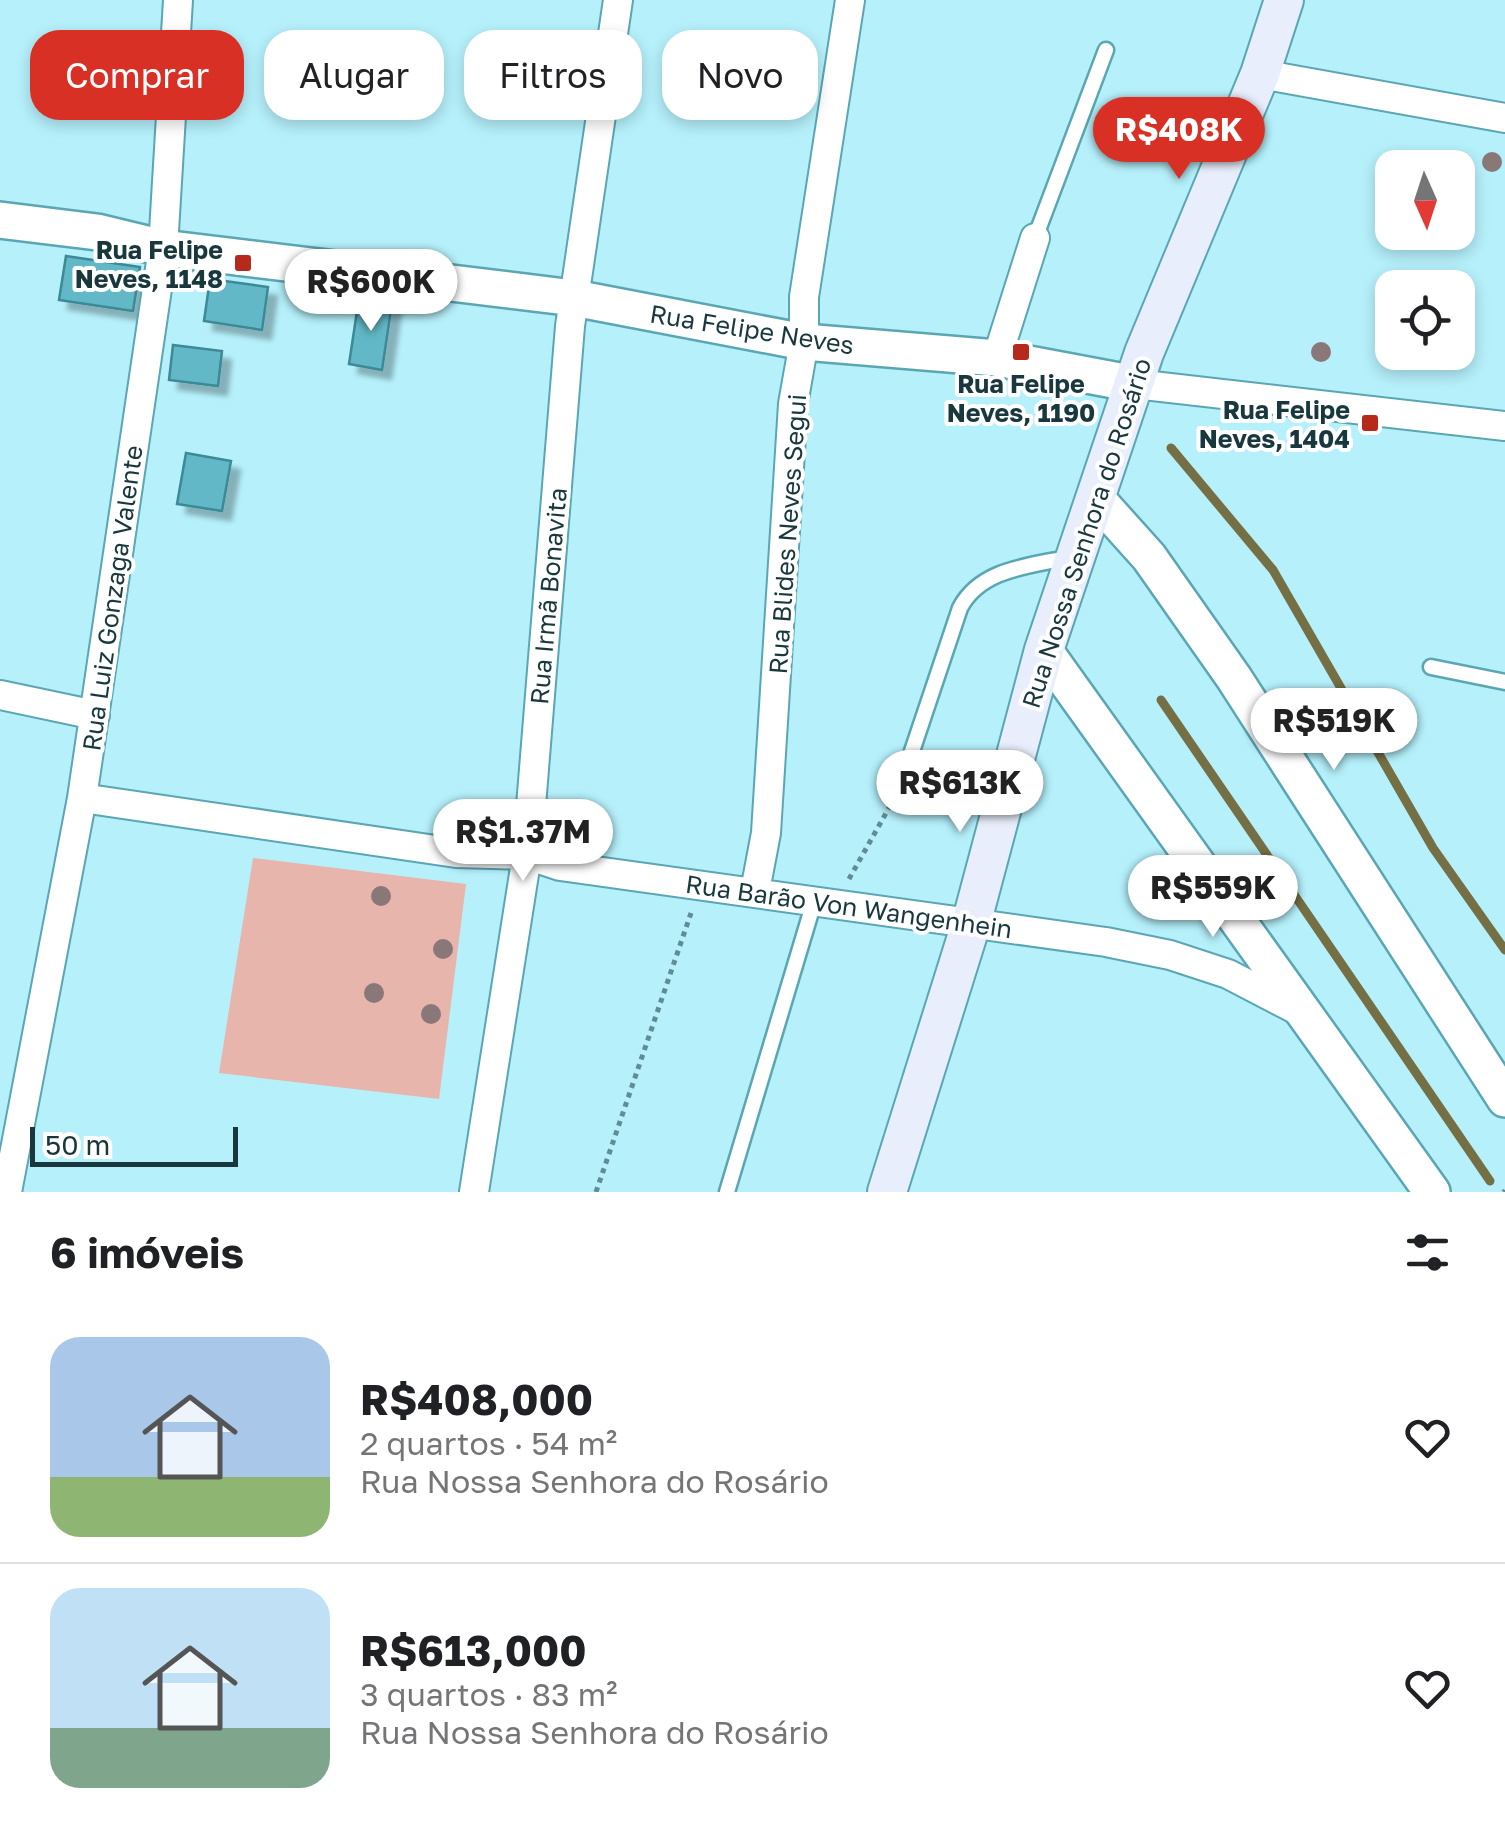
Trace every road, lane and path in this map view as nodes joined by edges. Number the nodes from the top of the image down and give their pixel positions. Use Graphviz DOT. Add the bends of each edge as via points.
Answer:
graph roads {
  1 [pos="178,0"];
  2 [pos="618,0"];
  3 [pos="850,0"];
  4 [pos="1284,0"];
  5 [pos="1106,50"];
  6 [pos="1260,74"];
  7 [pos="1505,118"];
  8 [pos="0,220"];
  9 [pos="1036,238"];
  10 [pos="163,248"];
  11 [pos="574,298"];
  12 [pos="804,342"];
  13 [pos="997,358"];
  14 [pos="1135,384"];
  15 [pos="1505,426"];
  16 [pos="1096,498"];
  17 [pos="1077,555"];
  18 [pos="1044,650"];
  19 [pos="1431,667"];
  20 [pos="1505,682"];
  21 [pos="0,695"];
  22 [pos="94,715"];
  23 [pos="898,790"];
  24 [pos="82,798"];
  25 [pos="527,855"];
  26 [pos="700,886"];
  27 [pos="756,892"];
  28 [pos="825,903"];
  29 [pos="971,924"];
  30 [pos="1306,1015"];
  31 [pos="1505,1099"];
  32 [pos="8,1192"];
  33 [pos="474,1192"];
  34 [pos="596,1192"];
  35 [pos="727,1192"];
  36 [pos="887,1192"];
  37 [pos="1432,1192"];
  1 -- 10 [label="street, Rua Luiz Gonzaga Valente"];
  2 -- 11 [label="street, Rua Irmã Bonavita"];
  3 -- 12 [label="street, Rua Blides Neves Segui" via="804,298"];
  4 -- 6 [label="main road, Rua Nossa Senhora do Rosário"];
  5 -- 9 [label="lane"];
  6 -- 7 [label="street"];
  6 -- 14 [label="main road, Rua Nossa Senhora do Rosário"];
  8 -- 10 [label="street, Rua Felipe Neves"];
  9 -- 13 [label="street"];
  10 -- 11 [label="street, Rua Felipe Neves"];
  10 -- 22 [label="street, Rua Luiz Gonzaga Valente"];
  11 -- 12 [label="street, Rua Felipe Neves"];
  11 -- 25 [label="street, Rua Irmã Bonavita"];
  12 -- 13 [label="street, Rua Felipe Neves"];
  12 -- 27 [label="street, Rua Blides Neves Segui" via="793,404 766,833"];
  13 -- 14 [label="street, Rua Felipe Neves"];
  14 -- 15 [label="street, Rua Felipe Neves"];
  14 -- 16 [label="main road, Rua Nossa Senhora do Rosário"];
  16 -- 17 [label="main road, Rua Nossa Senhora do Rosário"];
  16 -- 31 [label="street" via="1149,556 1234,678"];
  17 -- 18 [label="main road, Rua Nossa Senhora do Rosário"];
  17 -- 23 [label="lane" via="1010,571 969,592"];
  18 -- 29 [label="main road, Rua Nossa Senhora do Rosário"];
  18 -- 30 [label="street"];
  19 -- 20 [label="lane"];
  21 -- 22 [label="street"];
  22 -- 24 [label="street, Rua Luiz Gonzaga Valente"];
  23 -- 28 [label="path"];
  24 -- 25 [label="street, Rua Barão Von Wangenhein" via="456,852"];
  24 -- 32 [label="street, Rua Luiz Gonzaga Valente"];
  25 -- 26 [label="street, Rua Barão Von Wangenhein" via="560,866"];
  25 -- 33 [label="street, Rua Irmã Bonavita"];
  26 -- 27 [label="street, Rua Barão Von Wangenhein"];
  26 -- 34 [label="path"];
  27 -- 28 [label="street, Rua Barão Von Wangenhein"];
  28 -- 29 [label="street, Rua Barão Von Wangenhein"];
  28 -- 35 [label="lane"];
  29 -- 30 [label="street, Rua Barão Von Wangenhein" via="1170,955 1228,974"];
  29 -- 36 [label="main road, Rua Nossa Senhora do Rosário"];
  30 -- 37 [label="street"];
}
